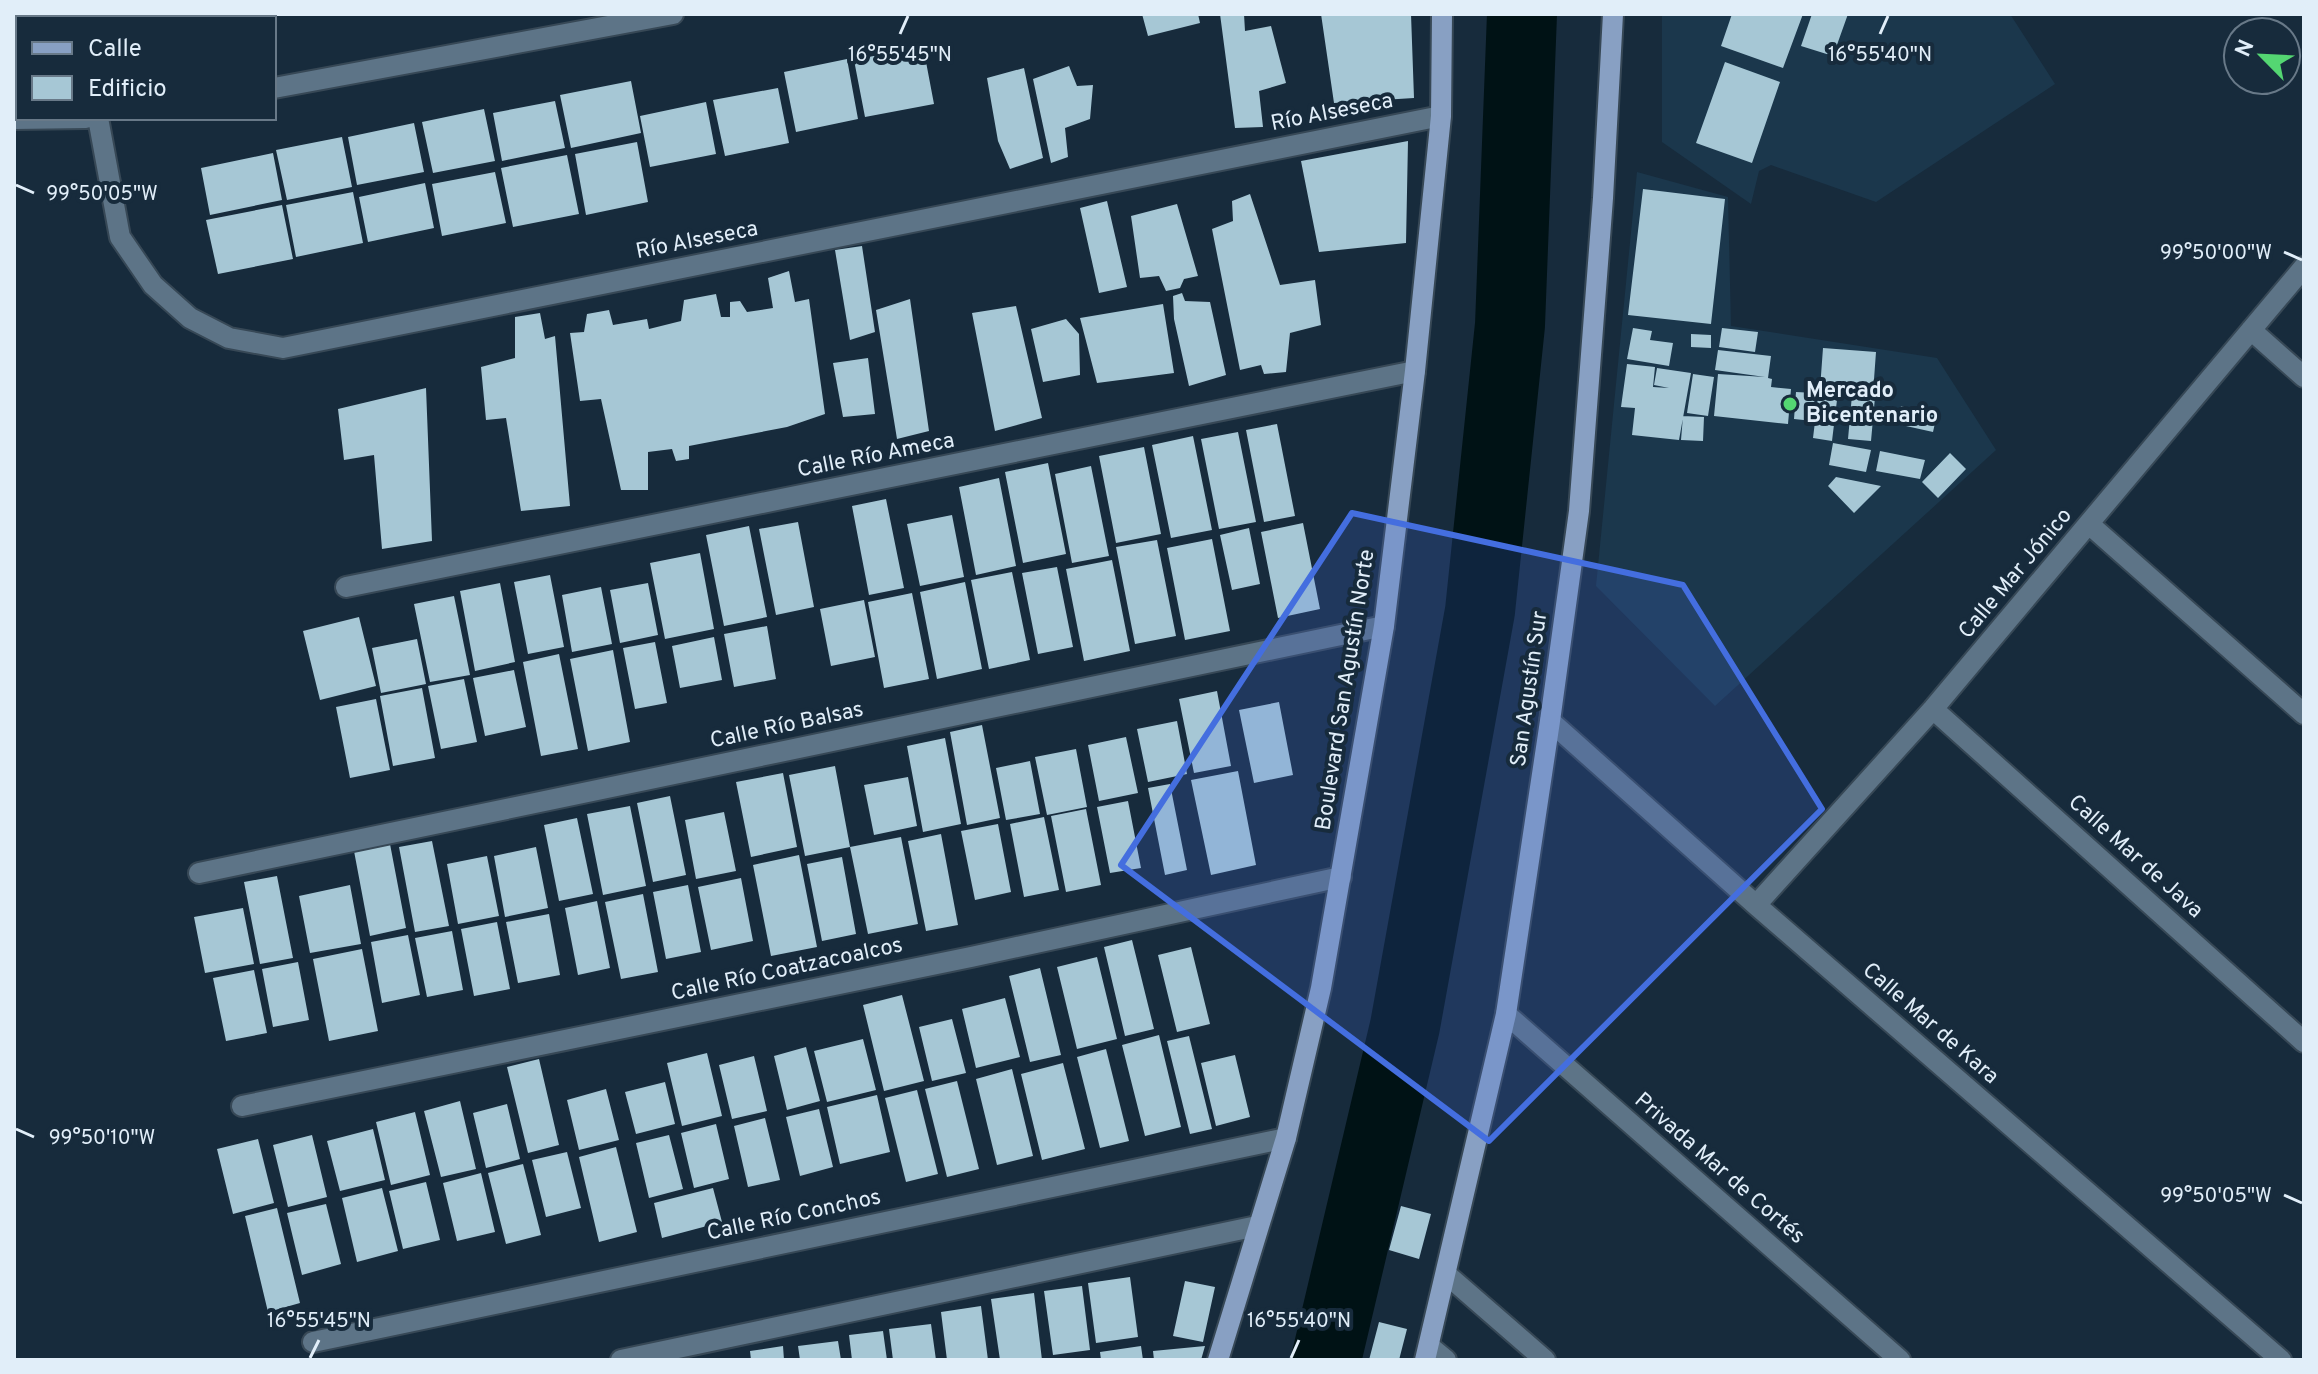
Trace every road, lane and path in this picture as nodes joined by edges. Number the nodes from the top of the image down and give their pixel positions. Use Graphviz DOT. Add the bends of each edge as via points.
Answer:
graph roads {
  1 [pos="673,14"];
  2 [pos="1442,14"];
  3 [pos="1613,14"];
  4 [pos="276,88"];
  5 [pos="1441,116"];
  6 [pos="98,120"];
  7 [pos="2304,267"];
  8 [pos="2251,330"];
  9 [pos="1415,371"];
  10 [pos="2304,377"];
  11 [pos="2089,524"];
  12 [pos="346,587"];
  13 [pos="1384,626"];
  14 [pos="1933,709"];
  15 [pos="2304,714"];
  16 [pos="1550,721"];
  17 [pos="199,873"];
  18 [pos="1341,877"];
  19 [pos="1756,905"];
  20 [pos="1506,1014"];
  21 [pos="2304,1042"];
  22 [pos="242,1106"];
  23 [pos="1286,1138"];
  24 [pos="1257,1226"];
  25 [pos="1446,1274"];
  26 [pos="313,1342"];
  27 [pos="1427,1353"];
  28 [pos="621,1360"];
  29 [pos="1218,1360"];
  30 [pos="1446,1360"];
  31 [pos="1545,1360"];
  32 [pos="1900,1360"];
  33 [pos="2281,1360"];
  1 -- 4 [label="street"];
  2 -- 5 [label="main road, Boulevard San Agustín Norte"];
  3 -- 16 [label="main road, San Agustín Sur" via="1579,511"];
  5 -- 6 [label="street, Río Alseseca" via="283,348 229,338 190,318 153,285 120,237"];
  5 -- 9 [label="main road, Boulevard San Agustín Norte"];
  7 -- 8 [label="street, Calle Mar Jónico"];
  8 -- 10 [label="street"];
  8 -- 11 [label="street, Calle Mar Jónico"];
  9 -- 12 [label="street, Calle Río Ameca"];
  9 -- 13 [label="main road, Boulevard San Agustín Norte"];
  11 -- 14 [label="street, Calle Mar Jónico"];
  11 -- 15 [label="street"];
  13 -- 17 [label="street, Calle Río Balsas"];
  13 -- 18 [label="main road, Boulevard San Agustín Norte"];
  14 -- 19 [label="street, Calle Mar Jónico"];
  14 -- 21 [label="street, Calle Mar de Java"];
  16 -- 19 [label="street, Calle Mar de Kara"];
  16 -- 20 [label="main road, San Agustín Sur"];
  18 -- 22 [label="street, Calle Río Coatzacoalcos"];
  18 -- 23 [label="main road, Boulevard San Agustín Norte"];
  19 -- 33 [label="street, Calle Mar de Kara"];
  20 -- 25 [label="main road, San Agustín Sur"];
  20 -- 32 [label="street, Privada Mar de Cortés"];
  23 -- 24 [label="main road, Boulevard San Agustín Norte"];
  23 -- 26 [label="street, Calle Río Conchos"];
  24 -- 28 [label="street"];
  24 -- 29 [label="main road, Boulevard San Agustín Norte"];
  25 -- 27 [label="main road, San Agustín Sur"];
  25 -- 31 [label="street"];
  27 -- 30 [label="street"];
}
